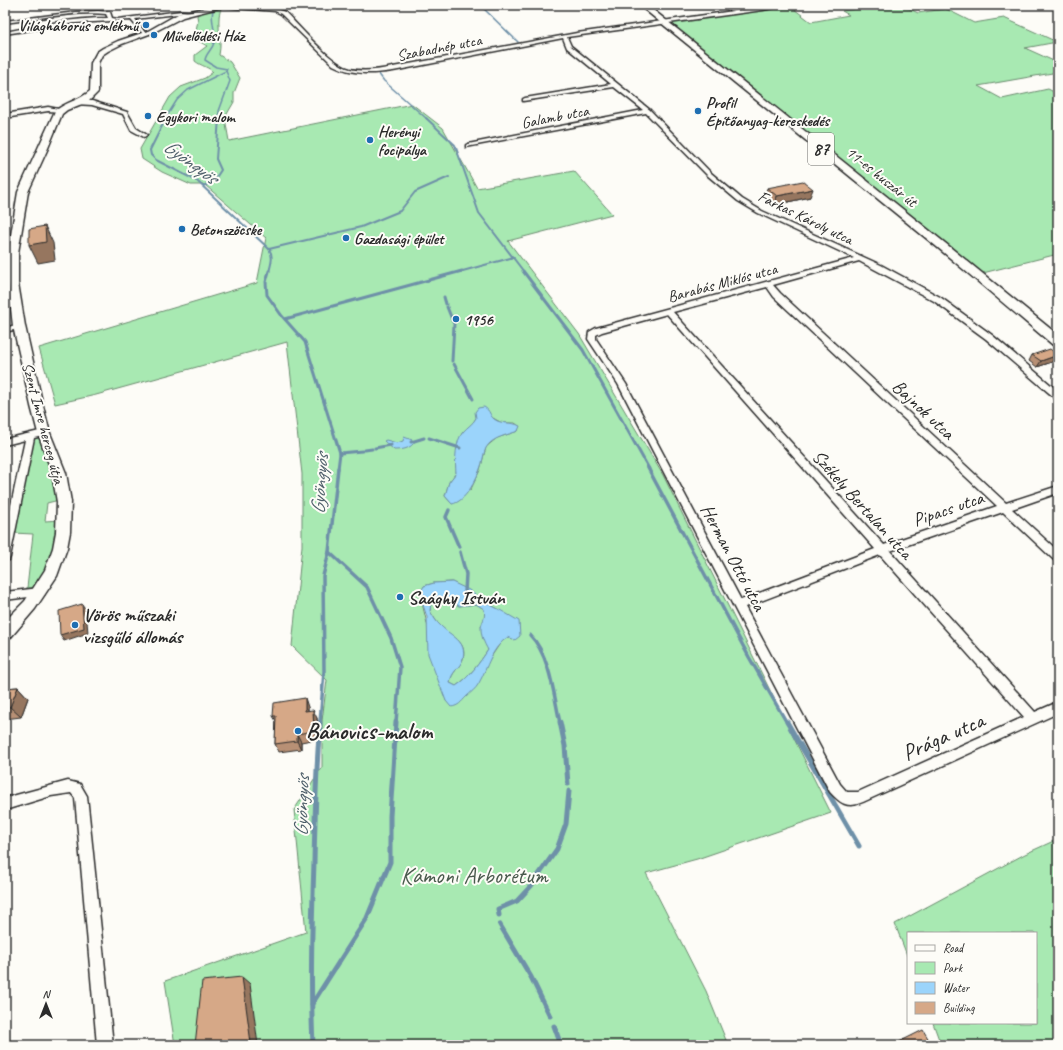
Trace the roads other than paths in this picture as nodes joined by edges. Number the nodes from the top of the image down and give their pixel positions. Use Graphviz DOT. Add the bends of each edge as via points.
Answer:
graph roads {
  1 [pos="643,5"];
  2 [pos="219,6"];
  3 [pos="238,6"];
  4 [pos="775,6"];
  5 [pos="175,14"];
  6 [pos="132,18"];
  7 [pos="110,19"];
  8 [pos="5,22"];
  9 [pos="665,23"];
  10 [pos="5,33"];
  11 [pos="144,34"];
  12 [pos="564,36"];
  13 [pos="617,85"];
  14 [pos="90,100"];
  15 [pos="525,100"];
  16 [pos="61,110"];
  17 [pos="648,111"];
  18 [pos="5,116"];
  19 [pos="144,135"];
  20 [pos="468,146"];
  21 [pos="859,258"];
  22 [pos="768,284"];
  23 [pos="668,311"];
  24 [pos="19,326"];
  25 [pos="5,330"];
  26 [pos="592,334"];
  27 [pos="1058,342"];
  28 [pos="1058,396"];
  29 [pos="44,433"];
  30 [pos="27,436"];
  31 [pos="5,442"];
  32 [pos="1058,489"];
  33 [pos="1005,508"];
  34 [pos="882,550"];
  35 [pos="5,557"];
  36 [pos="1058,557"];
  37 [pos="40,592"];
  38 [pos="5,596"];
  39 [pos="738,605"];
  40 [pos="5,632"];
  41 [pos="1058,707"];
  42 [pos="1033,718"];
  43 [pos="844,798"];
  44 [pos="5,804"];
  45 [pos="106,1045"];
  1 -- 9 [label="main road, 87"];
  2 -- 3 [label="street, Szabadnép utca"];
  2 -- 5 [label="main road"];
  3 -- 12 [label="street, Szabadnép utca" via="283,13 335,64 358,72 386,70"];
  4 -- 9 [label="street, Szabadnép utca"];
  5 -- 6 [label="street"];
  5 -- 11 [label="main road"];
  6 -- 7 [label="street"];
  6 -- 11 [label="street"];
  7 -- 8 [label="street" via="107,11"];
  7 -- 10 [label="street"];
  9 -- 12 [label="street, Szabadnép utca"];
  9 -- 27 [label="main road, 11-es huszár út / 87"];
  11 -- 14 [label="main road" via="114,45 98,56 94,63 95,88"];
  12 -- 13 [label="street, Farkas Károly utca" via="569,47"];
  13 -- 15 [label="street"];
  13 -- 17 [label="street, Farkas Károly utca"];
  14 -- 16 [label="main road" via="77,102"];
  14 -- 19 [label="street" via="125,113 132,129"];
  16 -- 18 [label="street" via="48,109"];
  16 -- 24 [label="main road, Szent Imre herceg útja" via="56,116 23,192 12,264"];
  17 -- 20 [label="street, Galamb utca"];
  17 -- 21 [label="street, Farkas Károly utca" via="709,174 740,200 760,212"];
  21 -- 22 [label="street, Barabás Miklós utca"];
  21 -- 28 [label="street, Farkas Károly utca" via="920,289 968,321"];
  22 -- 23 [label="street, Barabás Miklós utca"];
  22 -- 33 [label="street, Bajnok utca" via="783,301"];
  23 -- 26 [label="street, Barabás Miklós utca"];
  23 -- 34 [label="street, Székely Bertalan utca"];
  24 -- 25 [label="street"];
  24 -- 29 [label="main road, Szent Imre herceg útja"];
  26 -- 39 [label="street, Herman Ottó utca" via="592,339 622,384"];
  29 -- 30 [label="street"];
  29 -- 37 [label="main road, Szent Imre herceg útja" via="59,473 64,502 60,548 52,572"];
  30 -- 31 [label="street"];
  30 -- 35 [label="street, Szent Imre herceg útja" via="30,439"];
  32 -- 33 [label="street, Pipacs utca"];
  33 -- 34 [label="street, Pipacs utca"];
  33 -- 36 [label="street, Bajnok utca"];
  34 -- 39 [label="street, Pipacs utca"];
  34 -- 42 [label="street, Székely Bertalan utca"];
  37 -- 38 [label="street"];
  37 -- 40 [label="main road, Szent Imre herceg útja"];
  39 -- 43 [label="street, Herman Ottó utca" via="835,788"];
  41 -- 42 [label="street, Prága utca"];
  42 -- 43 [label="street, Prága utca" via="858,798"];
  44 -- 45 [label="street" via="71,786 80,796"];
}
